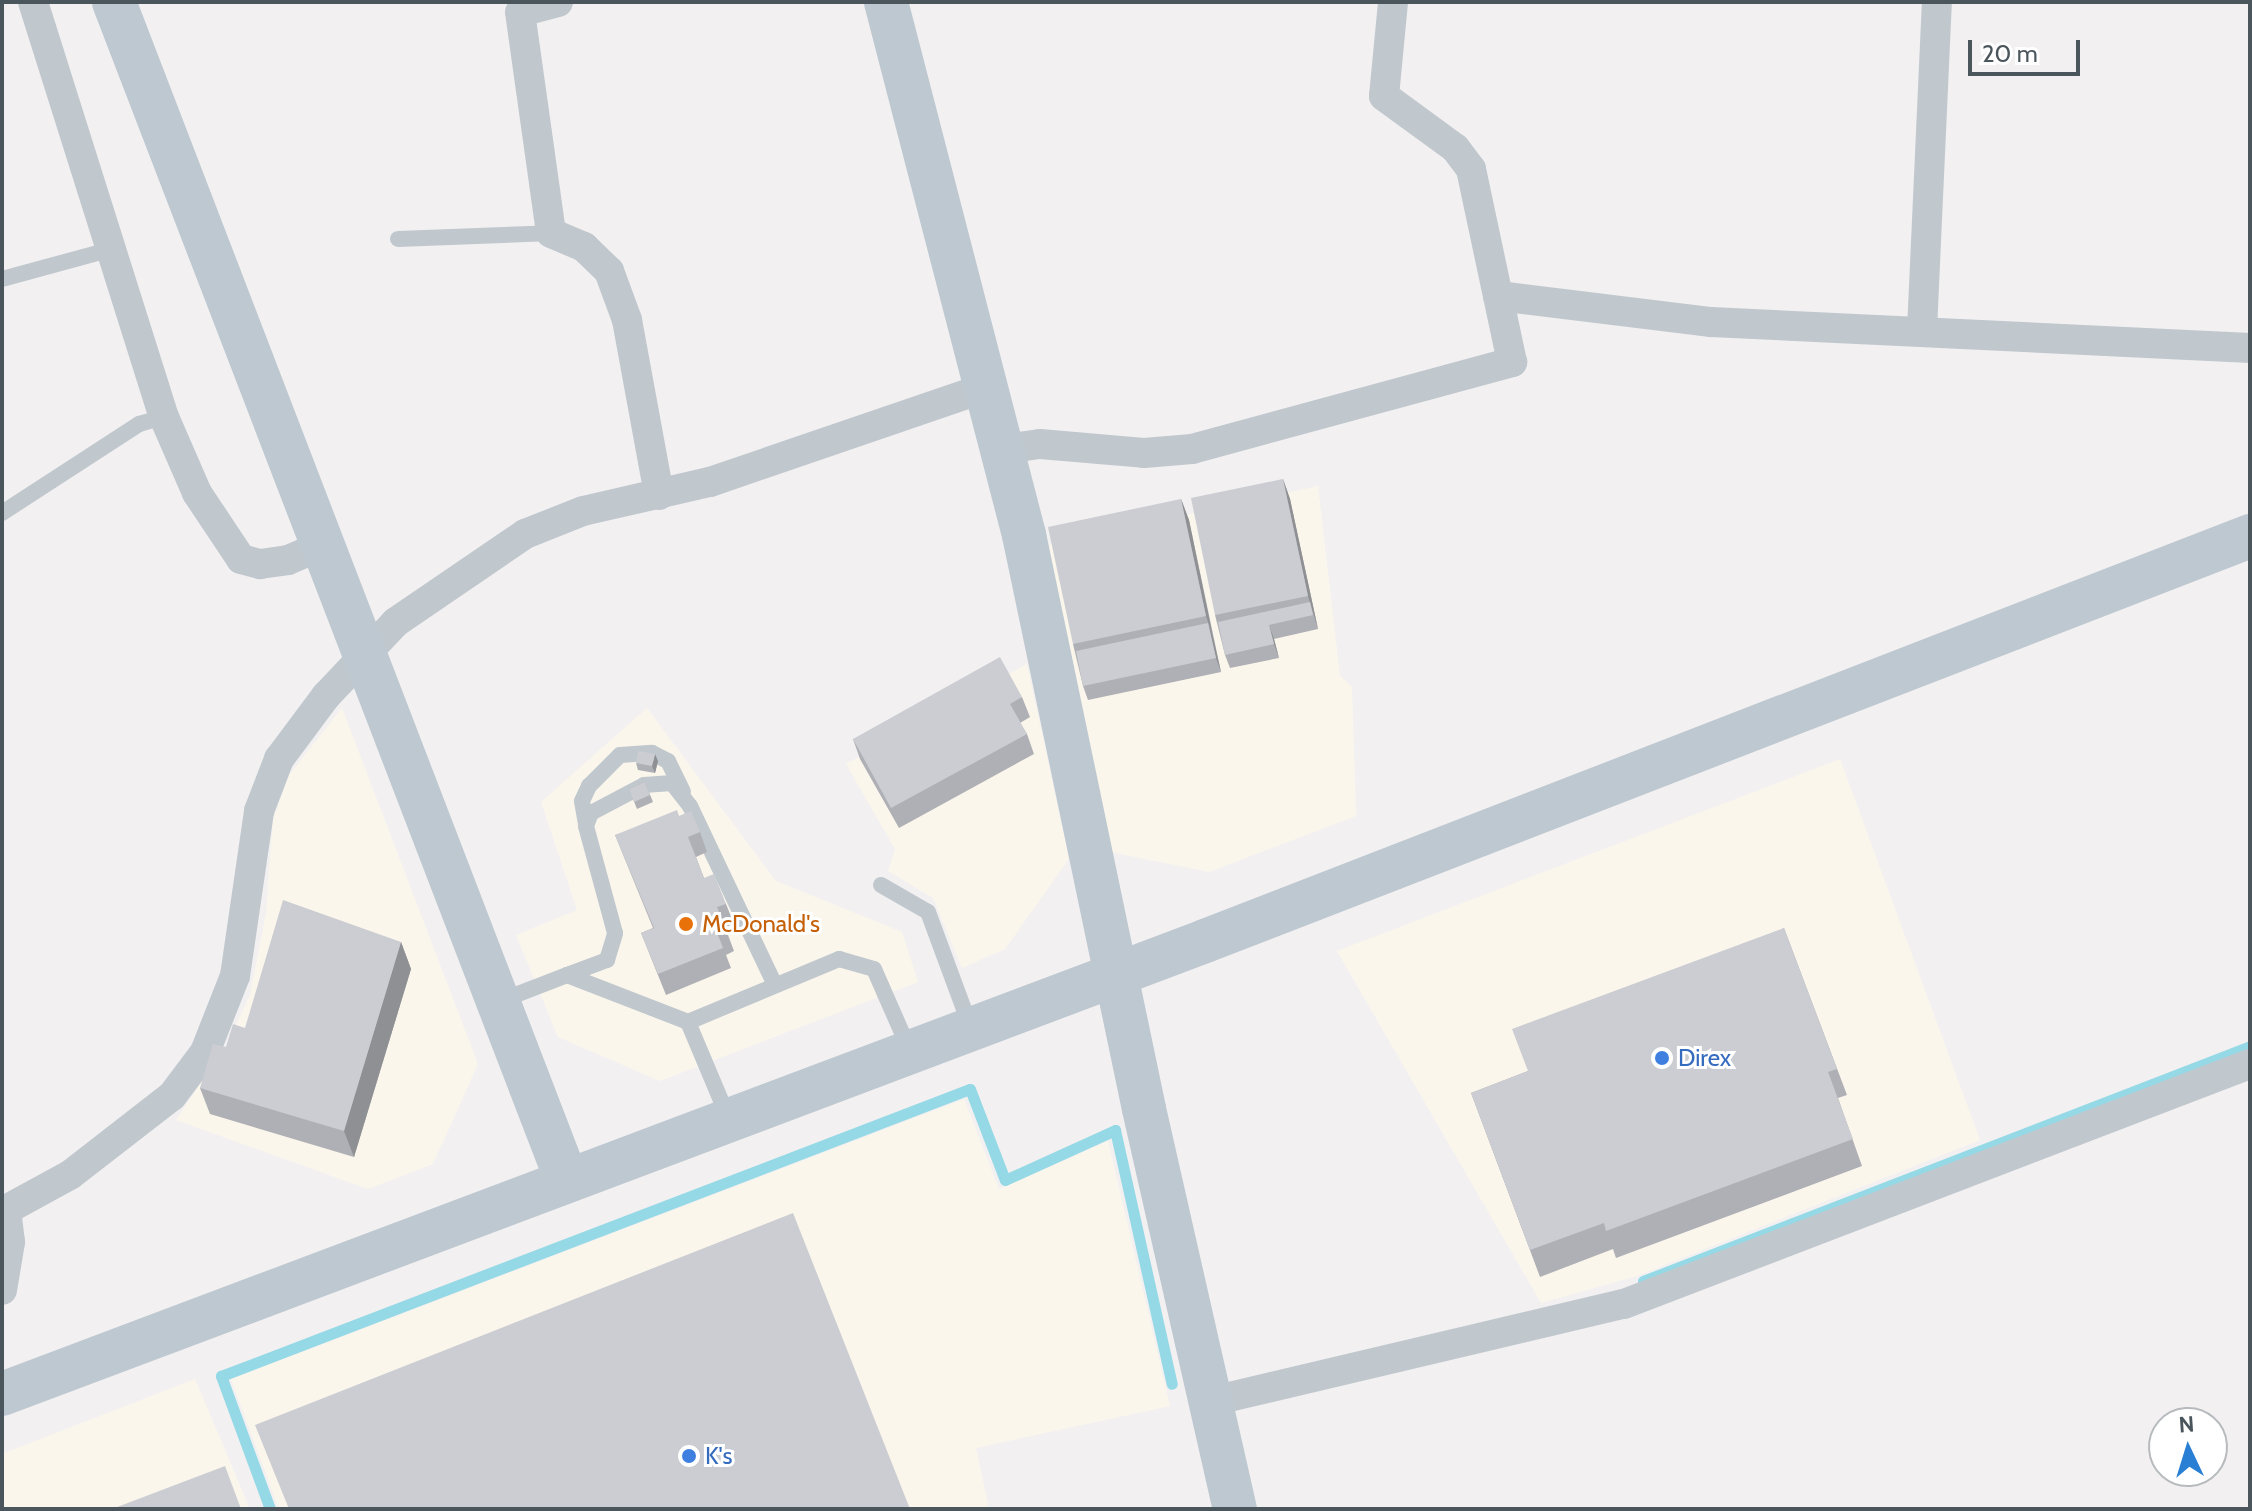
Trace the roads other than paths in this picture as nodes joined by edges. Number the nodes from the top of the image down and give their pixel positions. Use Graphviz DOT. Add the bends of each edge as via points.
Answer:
graph roads {
  1 [pos="33,2"];
  2 [pos="114,2"];
  3 [pos="558,2"];
  4 [pos="886,2"];
  5 [pos="1393,2"];
  6 [pos="1937,2"];
  7 [pos="551,233"];
  8 [pos="398,239"];
  9 [pos="109,250"];
  10 [pos="2,279"];
  11 [pos="1498,296"];
  12 [pos="1922,330"];
  13 [pos="2250,348"];
  14 [pos="990,386"];
  15 [pos="164,417"];
  16 [pos="1004,449"];
  17 [pos="659,495"];
  18 [pos="2,513"];
  19 [pos="2250,536"];
  20 [pos="323,545"];
  21 [pos="364,654"];
  22 [pos="690,806"];
  23 [pos="586,826"];
  24 [pos="881,885"];
  25 [pos="1115,974"];
  26 [pos="567,975"];
  27 [pos="775,985"];
  28 [pos="498,1002"];
  29 [pos="688,1022"];
  30 [pos="971,1028"];
  31 [pos="910,1051"];
  32 [pos="2250,1064"];
  33 [pos="729,1120"];
  34 [pos="567,1181"];
  35 [pos="4,1211"];
  36 [pos="2,1290"];
  37 [pos="2,1394"];
  38 [pos="1208,1402"];
  39 [pos="1235,1509"];
  1 -- 9 [label="street"];
  2 -- 20 [label="street"];
  3 -- 7 [label="street" via="520,12"];
  4 -- 14 [label="street"];
  5 -- 11 [label="street" via="1384,96 1455,148 1471,169"];
  6 -- 12 [label="street"];
  7 -- 8 [label="lane"];
  7 -- 17 [label="street" via="584,247 609,271 627,320"];
  9 -- 10 [label="lane"];
  9 -- 15 [label="street"];
  11 -- 12 [label="street" via="1711,322"];
  11 -- 16 [label="street" via="1512,362 1192,449 1144,453 1040,444"];
  12 -- 13 [label="street"];
  14 -- 16 [label="street"];
  14 -- 17 [label="street"];
  15 -- 18 [label="lane" via="139,424"];
  15 -- 20 [label="street" via="197,493 241,559 260,564 288,560"];
  16 -- 25 [label="street"];
  17 -- 21 [label="street" via="583,511 525,534 413,609"];
  19 -- 25 [label="street"];
  20 -- 21 [label="street"];
  21 -- 28 [label="street"];
  21 -- 35 [label="street" via="279,759 259,811 235,976 205,1052 172,1096 70,1175"];
  22 -- 23 [label="lane" via="672,783 644,785 591,813"];
  22 -- 23 [label="lane" via="668,761 634,752 620,755 589,786 582,801"];
  22 -- 27 [label="lane"];
  23 -- 26 [label="lane" via="615,933 607,960"];
  24 -- 30 [label="lane" via="928,912"];
  25 -- 30 [label="street"];
  25 -- 38 [label="street"];
  26 -- 28 [label="lane"];
  26 -- 29 [label="lane"];
  27 -- 29 [label="lane"];
  27 -- 31 [label="lane" via="839,959 874,969"];
  28 -- 34 [label="street"];
  29 -- 33 [label="lane"];
  30 -- 31 [label="street"];
  31 -- 33 [label="street"];
  32 -- 38 [label="street" via="1624,1304"];
  33 -- 34 [label="street"];
  34 -- 37 [label="street"];
  35 -- 36 [label="street" via="10,1242"];
  38 -- 39 [label="street"];
}
